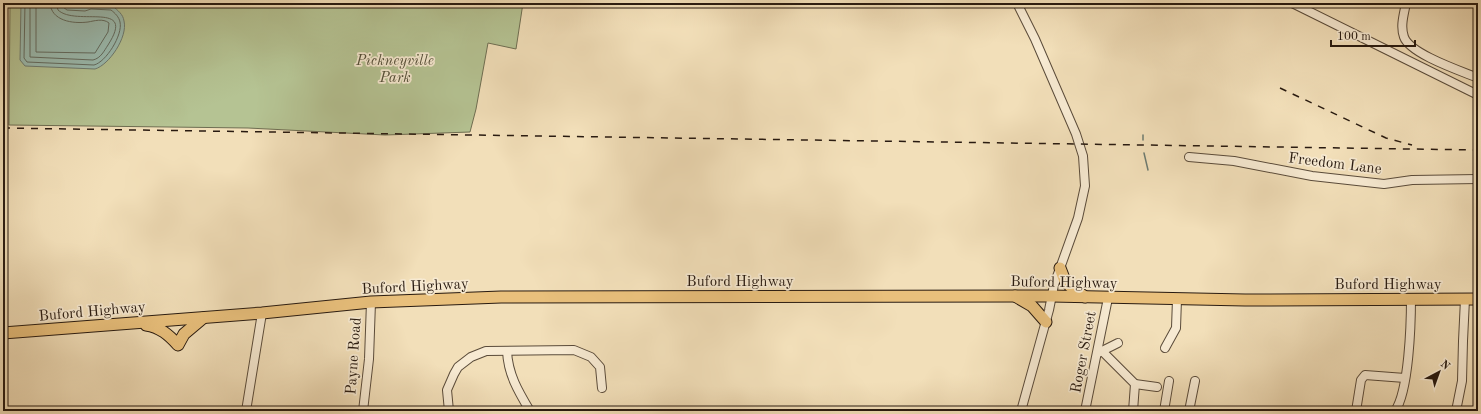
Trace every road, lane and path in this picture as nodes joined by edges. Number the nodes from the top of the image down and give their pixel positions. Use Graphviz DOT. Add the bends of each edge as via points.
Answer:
graph roads {
  1 [pos="1017,3"];
  2 [pos="1292,3"];
  3 [pos="1406,3"];
  4 [pos="1478,78"];
  5 [pos="1478,95"];
  6 [pos="1189,157"];
  7 [pos="1478,179"];
  8 [pos="1060,268"];
  9 [pos="1014,296"];
  10 [pos="1051,296"];
  11 [pos="1085,297"];
  12 [pos="1108,298"];
  13 [pos="1411,298"];
  14 [pos="1177,299"];
  15 [pos="1465,299"];
  16 [pos="1478,299"];
  17 [pos="371,302"];
  18 [pos="262,313"];
  19 [pos="204,317"];
  20 [pos="1046,322"];
  21 [pos="136,323"];
  22 [pos="3,333"];
  23 [pos="1118,343"];
  24 [pos="1165,348"];
  25 [pos="507,351"];
  26 [pos="1100,352"];
  27 [pos="1405,378"];
  28 [pos="1170,381"];
  29 [pos="1195,381"];
  30 [pos="1135,384"];
  31 [pos="1157,387"];
  32 [pos="602,388"];
  33 [pos="246,411"];
  34 [pos="363,411"];
  35 [pos="449,411"];
  36 [pos="530,411"];
  37 [pos="1021,411"];
  38 [pos="1085,411"];
  39 [pos="1133,411"];
  40 [pos="1164,411"];
  41 [pos="1189,411"];
  42 [pos="1356,411"];
  43 [pos="1395,411"];
  44 [pos="1456,411"];
  1 -- 8 [label="street" via="1035,39 1083,156 1084,186 1078,218"];
  2 -- 5 [label="street"];
  3 -- 4 [label="street" via="1402,23 1407,44 1423,54"];
  6 -- 7 [label="street, Freedom Lane" via="1234,161 1312,176 1384,184 1412,180"];
  8 -- 10 [label="street"];
  8 -- 11 [label="main road" via="1065,281"];
  9 -- 10 [label="main road, Buford Highway"];
  9 -- 17 [label="main road, Buford Highway" via="501,296"];
  9 -- 20 [label="main road" via="1032,306"];
  10 -- 11 [label="main road, Buford Highway"];
  10 -- 20 [label="street"];
  11 -- 12 [label="main road, Buford Highway"];
  12 -- 14 [label="main road, Buford Highway"];
  12 -- 26 [label="street, Roger Street"];
  13 -- 14 [label="main road, Buford Highway"];
  13 -- 15 [label="main road, Buford Highway"];
  13 -- 27 [label="street" via="1411,330"];
  14 -- 24 [label="street" via="1176,328"];
  15 -- 16 [label="main road, Buford Highway"];
  15 -- 44 [label="street" via="1462,381"];
  17 -- 18 [label="main road, Buford Highway"];
  17 -- 34 [label="street, Payne Road" via="370,359"];
  18 -- 19 [label="main road, Buford Highway"];
  18 -- 33 [label="street"];
  19 -- 21 [label="main road, Buford Highway"];
  19 -- 21 [label="main road" via="184,334 178,345 168,333 154,326"];
  20 -- 37 [label="street"];
  21 -- 22 [label="main road, Buford Highway"];
  23 -- 26 [label="street"];
  25 -- 32 [label="street" via="574,350 584,353 600,367"];
  25 -- 35 [label="street" via="479,353 458,367 448,390"];
  25 -- 36 [label="street" via="513,381"];
  26 -- 30 [label="street"];
  26 -- 38 [label="street, Roger Street"];
  27 -- 42 [label="street" via="1365,376 1361,380"];
  27 -- 43 [label="street" via="1400,404"];
  28 -- 40 [label="street"];
  29 -- 41 [label="street"];
  30 -- 31 [label="street"];
  30 -- 39 [label="street"];
}
